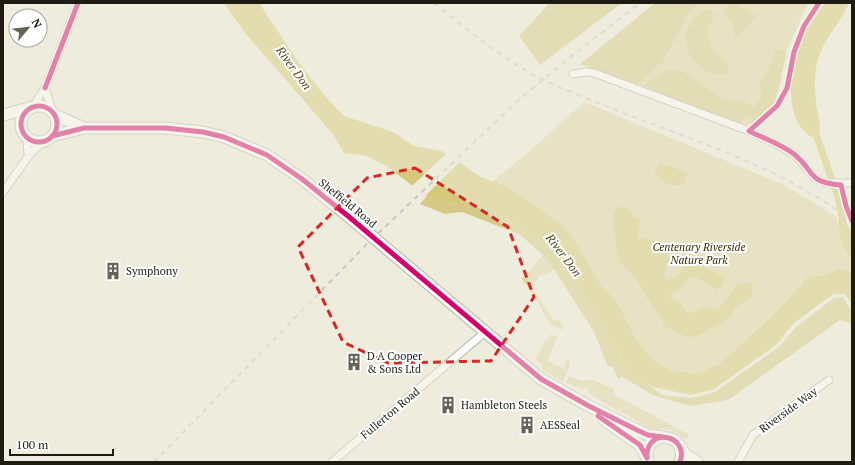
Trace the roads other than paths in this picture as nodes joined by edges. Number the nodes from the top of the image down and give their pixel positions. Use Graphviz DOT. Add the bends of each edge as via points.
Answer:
graph roads {
  1 [pos="78,3"];
  2 [pos="573,74"];
  3 [pos="45,88"];
  4 [pos="31,107"];
  5 [pos="54,113"];
  6 [pos="3,115"];
  7 [pos="84,128"];
  8 [pos="25,135"];
  9 [pos="50,138"];
  10 [pos="28,157"];
  11 [pos="852,183"];
  12 [pos="3,192"];
  13 [pos="484,332"];
  14 [pos="829,380"];
  15 [pos="586,405"];
  16 [pos="663,437"];
  17 [pos="677,443"];
  18 [pos="648,460"];
  19 [pos="332,462"];
  20 [pos="680,462"];
  21 [pos="697,462"];
  22 [pos="738,462"];
  1 -- 3 [label="street"];
  2 -- 11 [label="street" via="594,73 749,131 794,154 815,178 826,184"];
  3 -- 4 [label="street"];
  3 -- 5 [label="street"];
  4 -- 5 [label="main road" via="44,106"];
  4 -- 6 [label="main road"];
  4 -- 8 [label="main road" via="21,121"];
  5 -- 7 [label="main road, Sheffield Road"];
  5 -- 9 [label="main road" via="58,126"];
  6 -- 8 [label="main road" via="15,122"];
  7 -- 9 [label="main road, Sheffield Road"];
  7 -- 13 [label="main road, Sheffield Road" via="165,128 203,132 224,137 266,155 295,174 348,216"];
  8 -- 9 [label="main road" via="38,142"];
  8 -- 10 [label="street"];
  9 -- 10 [label="street" via="36,147"];
  10 -- 12 [label="street"];
  13 -- 15 [label="main road, Sheffield Road" via="541,379"];
  13 -- 19 [label="street, Fullerton Road"];
  14 -- 22 [label="street, Riverside Way" via="753,436"];
  15 -- 16 [label="main road, Sheffield Road" via="639,431"];
  15 -- 18 [label="main road, Sheffield Road" via="640,445"];
  16 -- 17 [label="main road, Sheffield Road"];
  16 -- 18 [label="main road" via="650,444"];
  17 -- 20 [label="main road" via="681,452"];
  17 -- 21 [label="main road" via="686,455"];
}
